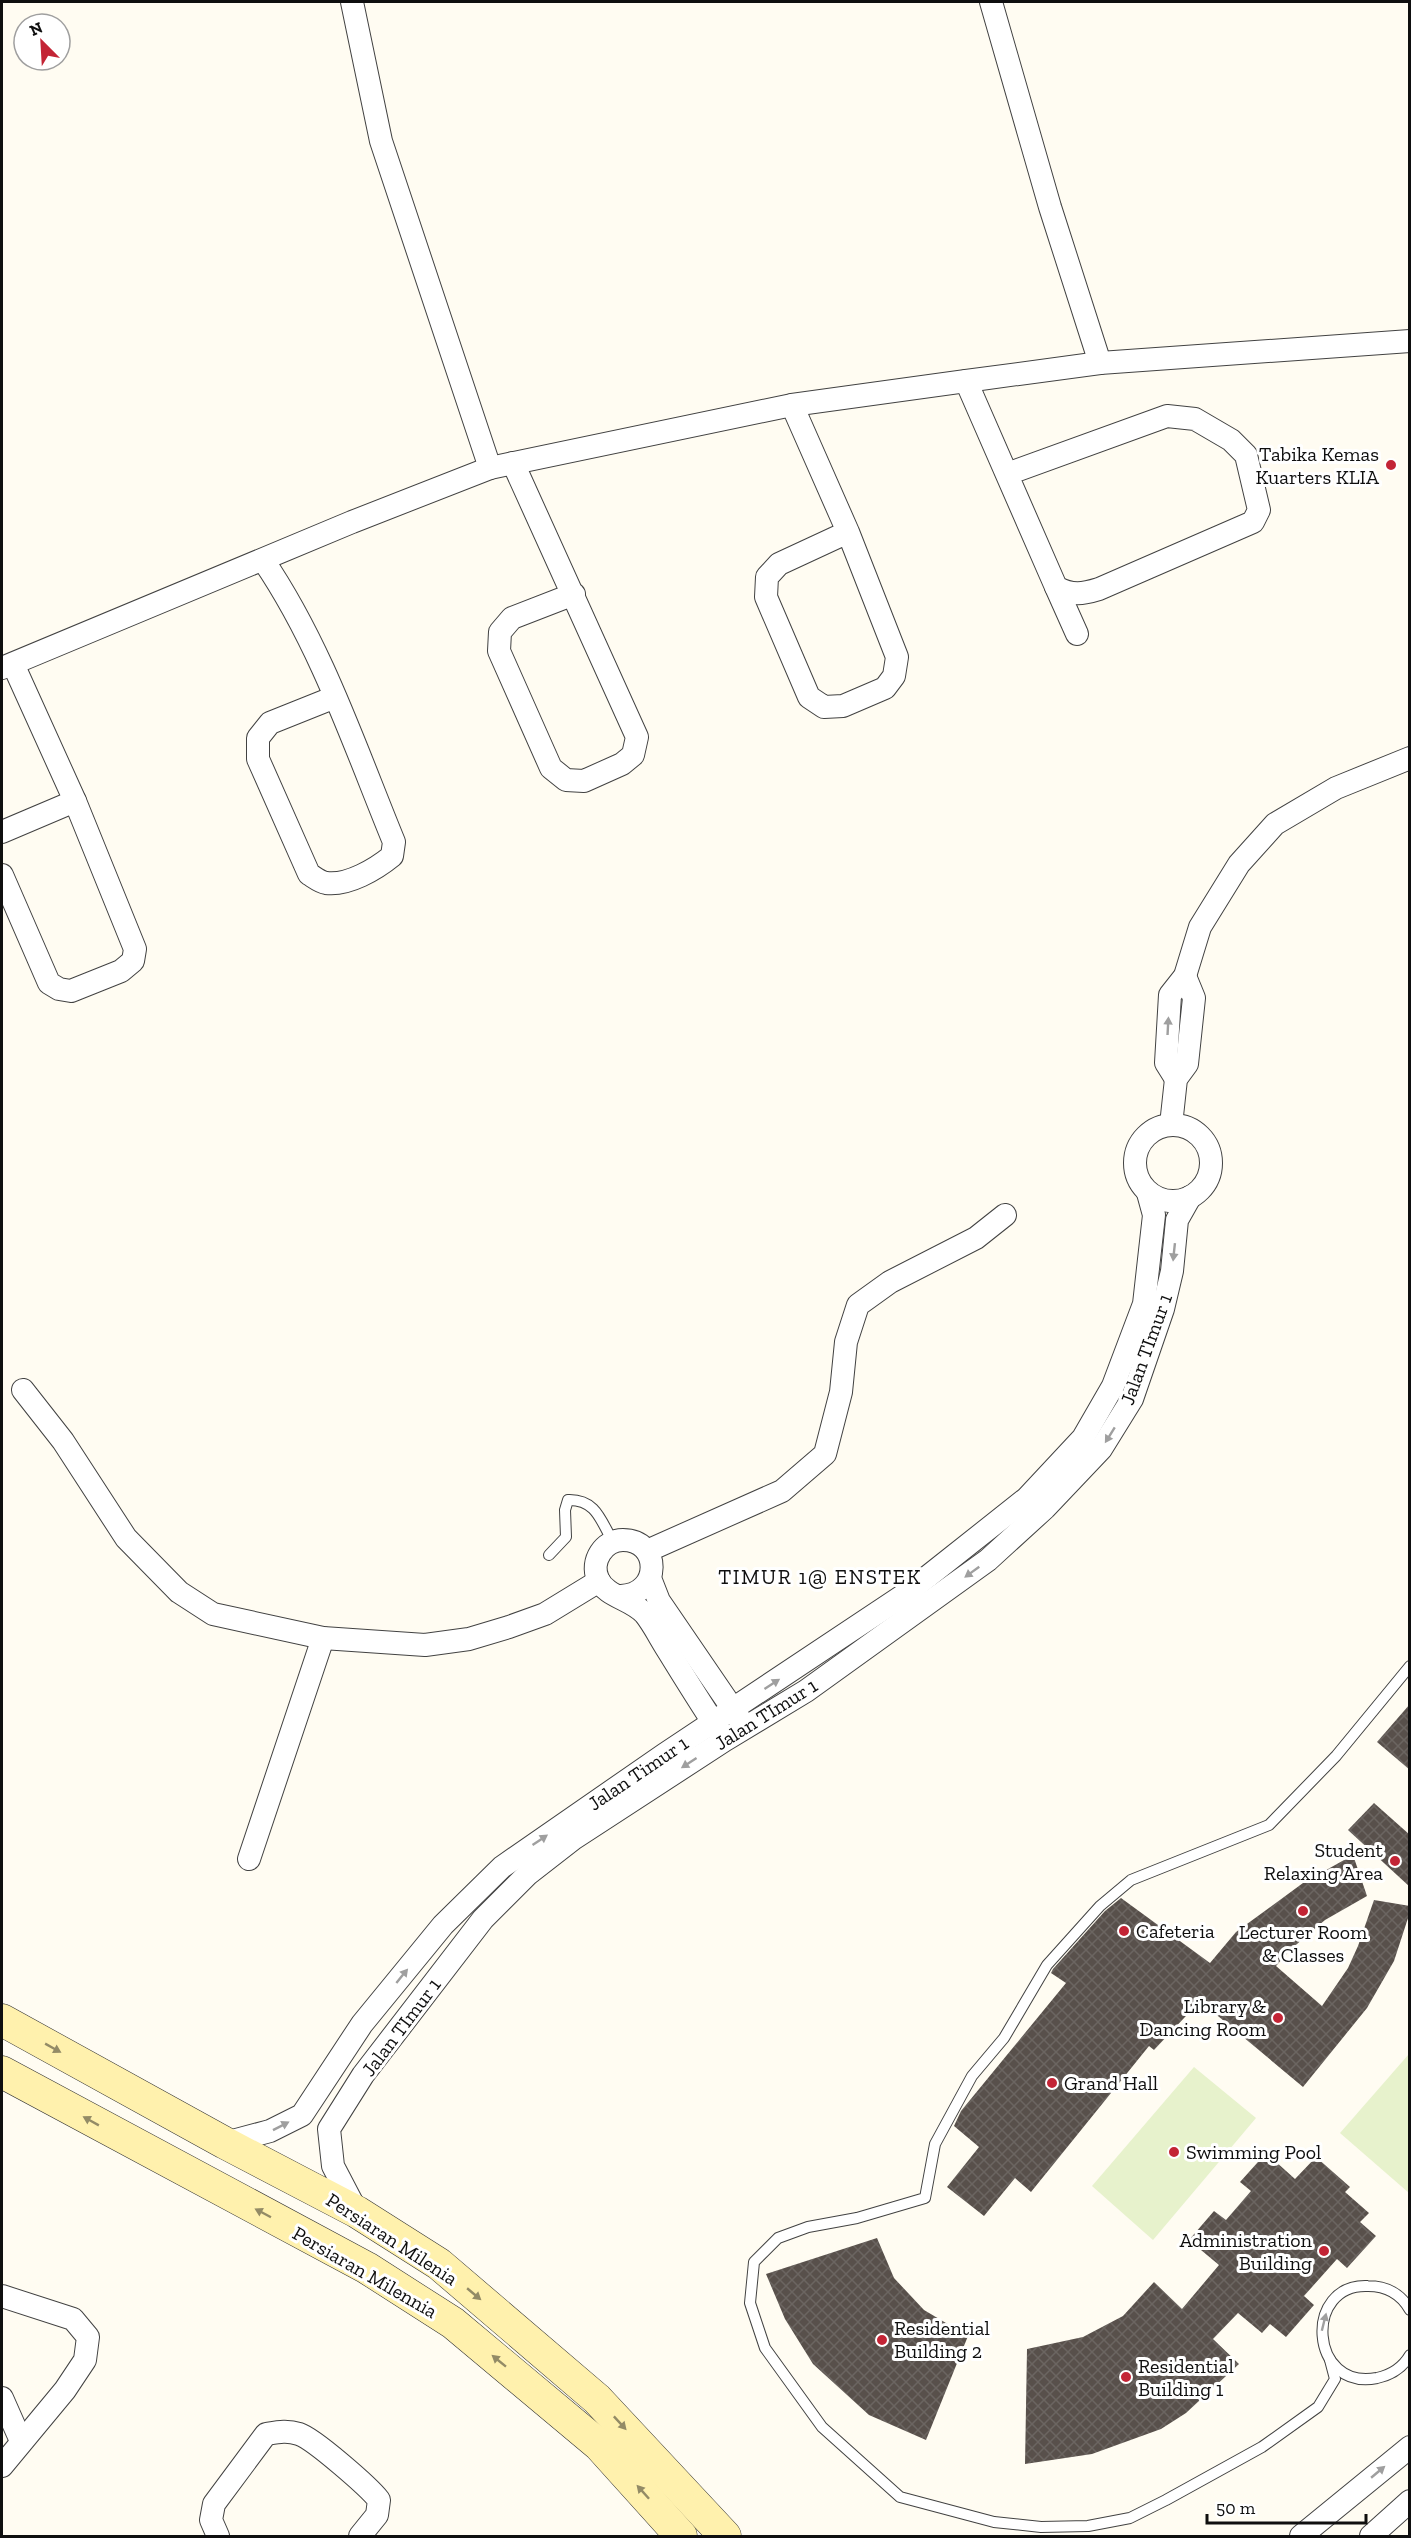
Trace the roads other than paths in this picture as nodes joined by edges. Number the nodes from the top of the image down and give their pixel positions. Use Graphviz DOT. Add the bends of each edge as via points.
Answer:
graph roads {
  1 [pos="352,2"];
  2 [pos="991,2"];
  3 [pos="1410,341"];
  4 [pos="1100,363"];
  5 [pos="966,381"];
  6 [pos="792,405"];
  7 [pos="513,463"];
  8 [pos="490,468"];
  9 [pos="1007,474"];
  10 [pos="848,532"];
  11 [pos="263,560"];
  12 [pos="1056,587"];
  13 [pos="574,594"];
  14 [pos="1077,634"];
  15 [pos="7,666"];
  16 [pos="335,697"];
  17 [pos="1410,758"];
  18 [pos="75,801"];
  19 [pos="2,832"];
  20 [pos="2,874"];
  21 [pos="1171,1125"];
  22 [pos="1148,1193"];
  23 [pos="1190,1197"];
  24 [pos="1005,1215"];
  25 [pos="23,1390"];
  26 [pos="613,1542"];
  27 [pos="647,1551"];
  28 [pos="549,1555"];
  29 [pos="650,1578"];
  30 [pos="598,1581"];
  31 [pos="621,1596"];
  32 [pos="323,1638"];
  33 [pos="1410,1666"];
  34 [pos="739,1718"];
  35 [pos="719,1731"];
  36 [pos="249,1859"];
  37 [pos="2,2020"];
  38 [pos="2,2072"];
  39 [pos="225,2143"];
  40 [pos="357,2212"];
  41 [pos="2,2296"];
  42 [pos="1410,2310"];
  43 [pos="1410,2355"];
  44 [pos="1330,2360"];
  45 [pos="2,2398"];
  46 [pos="21,2440"];
  47 [pos="1410,2447"];
  48 [pos="2,2466"];
  49 [pos="1410,2501"];
  50 [pos="1410,2515"];
  51 [pos="1379,2530"];
  52 [pos="218,2536"];
  53 [pos="360,2536"];
  54 [pos="681,2536"];
  55 [pos="725,2536"];
  56 [pos="1301,2536"];
  1 -- 8 [label="street" via="381,141"];
  2 -- 4 [label="street"];
  3 -- 4 [label="street"];
  4 -- 5 [label="street"];
  5 -- 6 [label="street"];
  5 -- 9 [label="street"];
  6 -- 7 [label="street"];
  6 -- 10 [label="street"];
  7 -- 8 [label="street"];
  7 -- 13 [label="street"];
  8 -- 11 [label="street"];
  9 -- 12 [label="street"];
  9 -- 12 [label="street" via="1167,416 1195,418 1231,440 1246,455 1259,510 1252,522 1099,589 1074,594"];
  10 -- 10 [label="street" via="897,657 894,676 885,688 843,706 824,707 809,697 766,597 767,577 779,564"];
  11 -- 15 [label="street"];
  11 -- 16 [label="street" via="287,596"];
  12 -- 14 [label="street"];
  13 -- 13 [label="street" via="637,737 633,755 584,781 566,780 551,768 499,651 500,632 512,618"];
  15 -- 18 [label="street"];
  16 -- 16 [label="street" via="394,842 392,856 378,867 340,883 324,883 309,874 258,759 258,738 270,723"];
  17 -- 21 [label="street" via="1336,788 1275,824 1239,864 1200,927 1185,976 1194,998 1187,1064 1176,1079"];
  18 -- 19 [label="street"];
  18 -- 20 [label="street" via="135,949 133,961 71,991 49,983"];
  21 -- 22 [label="street" via="1158,1128 1139,1145 1135,1171"];
  21 -- 23 [label="street" via="1185,1126 1199,1134 1212,1160 1210,1175"];
  22 -- 23 [label="street" via="1170,1202"];
  34 -- 22 [label="street, Jalan Timur 1, one-way" via="907,1593 1026,1498 1083,1438 1113,1386 1144,1304 1154,1215"];
  23 -- 34 [label="street, Jalan TImur 1, one-way" via="1177,1220 1163,1309 1136,1388 1101,1449 1045,1509 988,1560 806,1691"];
  24 -- 27 [label="street" via="976,1238 890,1282 858,1305 846,1342 841,1392 825,1454 782,1491"];
  25 -- 32 [label="street" via="63,1441 126,1538 179,1592 213,1614"];
  26 -- 27 [label="street" via="631,1541"];
  26 -- 28 [label="lane" via="593,1506 578,1499 568,1500 566,1537"];
  26 -- 30 [label="street" via="599,1554"];
  27 -- 29 [label="street"];
  29 -- 31 [label="street" via="638,1592"];
  29 -- 34 [label="street" via="659,1601"];
  30 -- 31 [label="street"];
  30 -- 32 [label="street" via="545,1614 469,1639 425,1645"];
  31 -- 35 [label="street" via="644,1613"];
  32 -- 36 [label="street"];
  33 -- 44 [label="lane" via="1336,1756 1269,1825 1131,1880 1100,1906 1047,1965 1004,2038 972,2076 935,2144 925,2198 778,2238 754,2262 750,2303 765,2348 822,2427 900,2497 994,2522 1088,2526 1130,2518 1157,2505 1262,2447 1318,2407 1335,2379"];
  34 -- 35 [label="street, Jalan Timur 1"];
  39 -- 35 [label="street, Jalan Timur 1, one-way" via="270,2132 302,2115 362,2024 443,1925 502,1867"];
  35 -- 40 [label="street, Jalan TImur 1, one-way" via="528,1874 483,1919 363,2075 329,2129 333,2166"];
  37 -- 39 [label="main road, Persiaran Milenia, one-way"];
  54 -- 38 [label="main road, Persiaran Milennia, one-way" via="599,2445 453,2324 367,2268"];
  39 -- 40 [label="main road, Persiaran Milenia"];
  40 -- 55 [label="main road, Persiaran Milenia, one-way" via="439,2265 597,2399"];
  41 -- 46 [label="street" via="73,2319 88,2337 85,2360 65,2390"];
  44 -- 42 [label="lane, one-way" via="1321,2330 1333,2300 1346,2290 1378,2286 1393,2292"];
  43 -- 44 [label="lane" via="1397,2370 1369,2379 1341,2371"];
  45 -- 46 [label="street"];
  46 -- 48 [label="street"];
  56 -- 47 [label="street, one-way"];
  49 -- 51 [label="street"];
  50 -- 51 [label="street"];
  52 -- 53 [label="street" via="211,2520 214,2504 266,2434 283,2431 301,2434 369,2487 379,2500 377,2515"];
}
